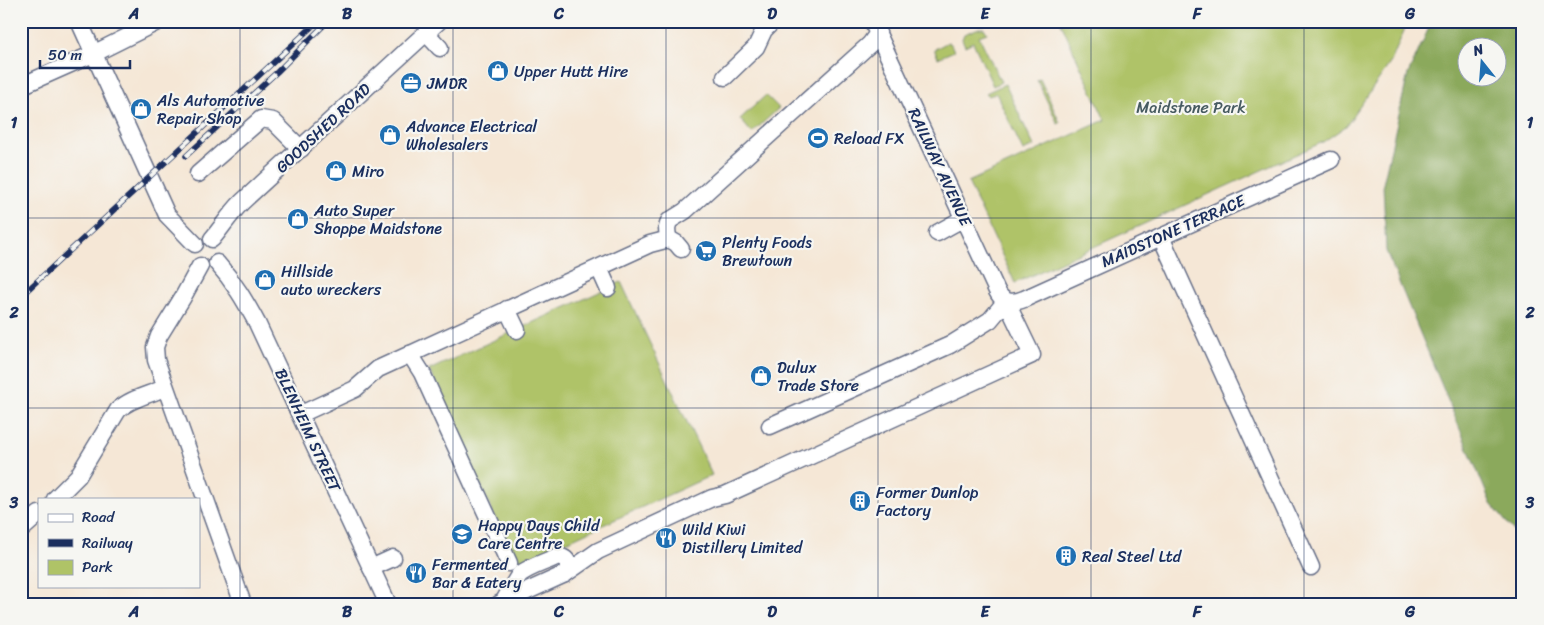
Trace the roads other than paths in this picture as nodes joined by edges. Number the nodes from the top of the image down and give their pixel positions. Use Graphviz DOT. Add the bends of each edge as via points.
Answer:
graph roads {
  1 [pos="79,21"];
  2 [pos="159,21"];
  3 [pos="440,21"];
  4 [pos="773,21"];
  5 [pos="875,27"];
  6 [pos="426,33"];
  7 [pos="440,48"];
  8 [pos="94,54"];
  9 [pos="725,76"];
  10 [pos="21,86"];
  11 [pos="300,149"];
  12 [pos="1331,160"];
  13 [pos="198,174"];
  14 [pos="964,218"];
  15 [pos="937,233"];
  16 [pos="1160,238"];
  17 [pos="212,239"];
  18 [pos="668,240"];
  19 [pos="194,244"];
  20 [pos="681,249"];
  21 [pos="216,264"];
  22 [pos="200,266"];
  23 [pos="599,268"];
  24 [pos="608,288"];
  25 [pos="1011,302"];
  26 [pos="507,309"];
  27 [pos="517,330"];
  28 [pos="410,354"];
  29 [pos="164,388"];
  30 [pos="301,414"];
  31 [pos="770,426"];
  32 [pos="56,498"];
  33 [pos="38,515"];
  34 [pos="21,530"];
  35 [pos="393,558"];
  36 [pos="509,563"];
  37 [pos="1311,567"];
  38 [pos="371,568"];
  39 [pos="561,581"];
  40 [pos="501,603"];
  41 [pos="243,604"];
  42 [pos="388,604"];
  1 -- 8 [label="street"];
  2 -- 8 [label="street"];
  3 -- 6 [label="street, GOODSHED ROAD"];
  4 -- 9 [label="street" via="764,30 756,47"];
  5 -- 14 [label="street, RAILWAY AVENUE" via="909,119"];
  5 -- 18 [label="street" via="870,44 685,211 669,221"];
  6 -- 7 [label="street"];
  6 -- 11 [label="street, GOODSHED ROAD"];
  8 -- 10 [label="street"];
  8 -- 19 [label="street" via="168,215"];
  11 -- 13 [label="street" via="273,121 261,119"];
  11 -- 17 [label="street, GOODSHED ROAD" via="229,215"];
  12 -- 16 [label="street, MAIDSTONE TERRACE"];
  14 -- 15 [label="street"];
  14 -- 25 [label="street, RAILWAY AVENUE" via="997,291"];
  16 -- 25 [label="street, MAIDSTONE TERRACE"];
  16 -- 37 [label="street"];
  17 -- 19 [label="street" via="203,238"];
  17 -- 21 [label="street" via="221,250"];
  18 -- 20 [label="street"];
  18 -- 23 [label="street" via="650,244"];
  19 -- 22 [label="street" via="192,256"];
  21 -- 22 [label="street"];
  21 -- 30 [label="street, BLENHEIM STREET" via="241,293"];
  22 -- 29 [label="street" via="155,347"];
  23 -- 24 [label="street"];
  23 -- 26 [label="street"];
  25 -- 31 [label="street" via="990,320 950,345"];
  25 -- 39 [label="street, RAILWAY AVENUE" via="1032,355 598,551"];
  26 -- 27 [label="street"];
  26 -- 28 [label="street"];
  28 -- 30 [label="street" via="378,369 354,389"];
  28 -- 36 [label="street" via="422,373"];
  29 -- 32 [label="street" via="134,399 118,410 78,476"];
  29 -- 41 [label="street"];
  30 -- 38 [label="street, BLENHEIM STREET"];
  33 -- 34 [label="street"];
  35 -- 38 [label="street"];
  38 -- 42 [label="street, BLENHEIM STREET"];
  39 -- 40 [label="street"];
  39 -- 40 [label="street" via="569,566 568,561 558,556 520,574"];
}
